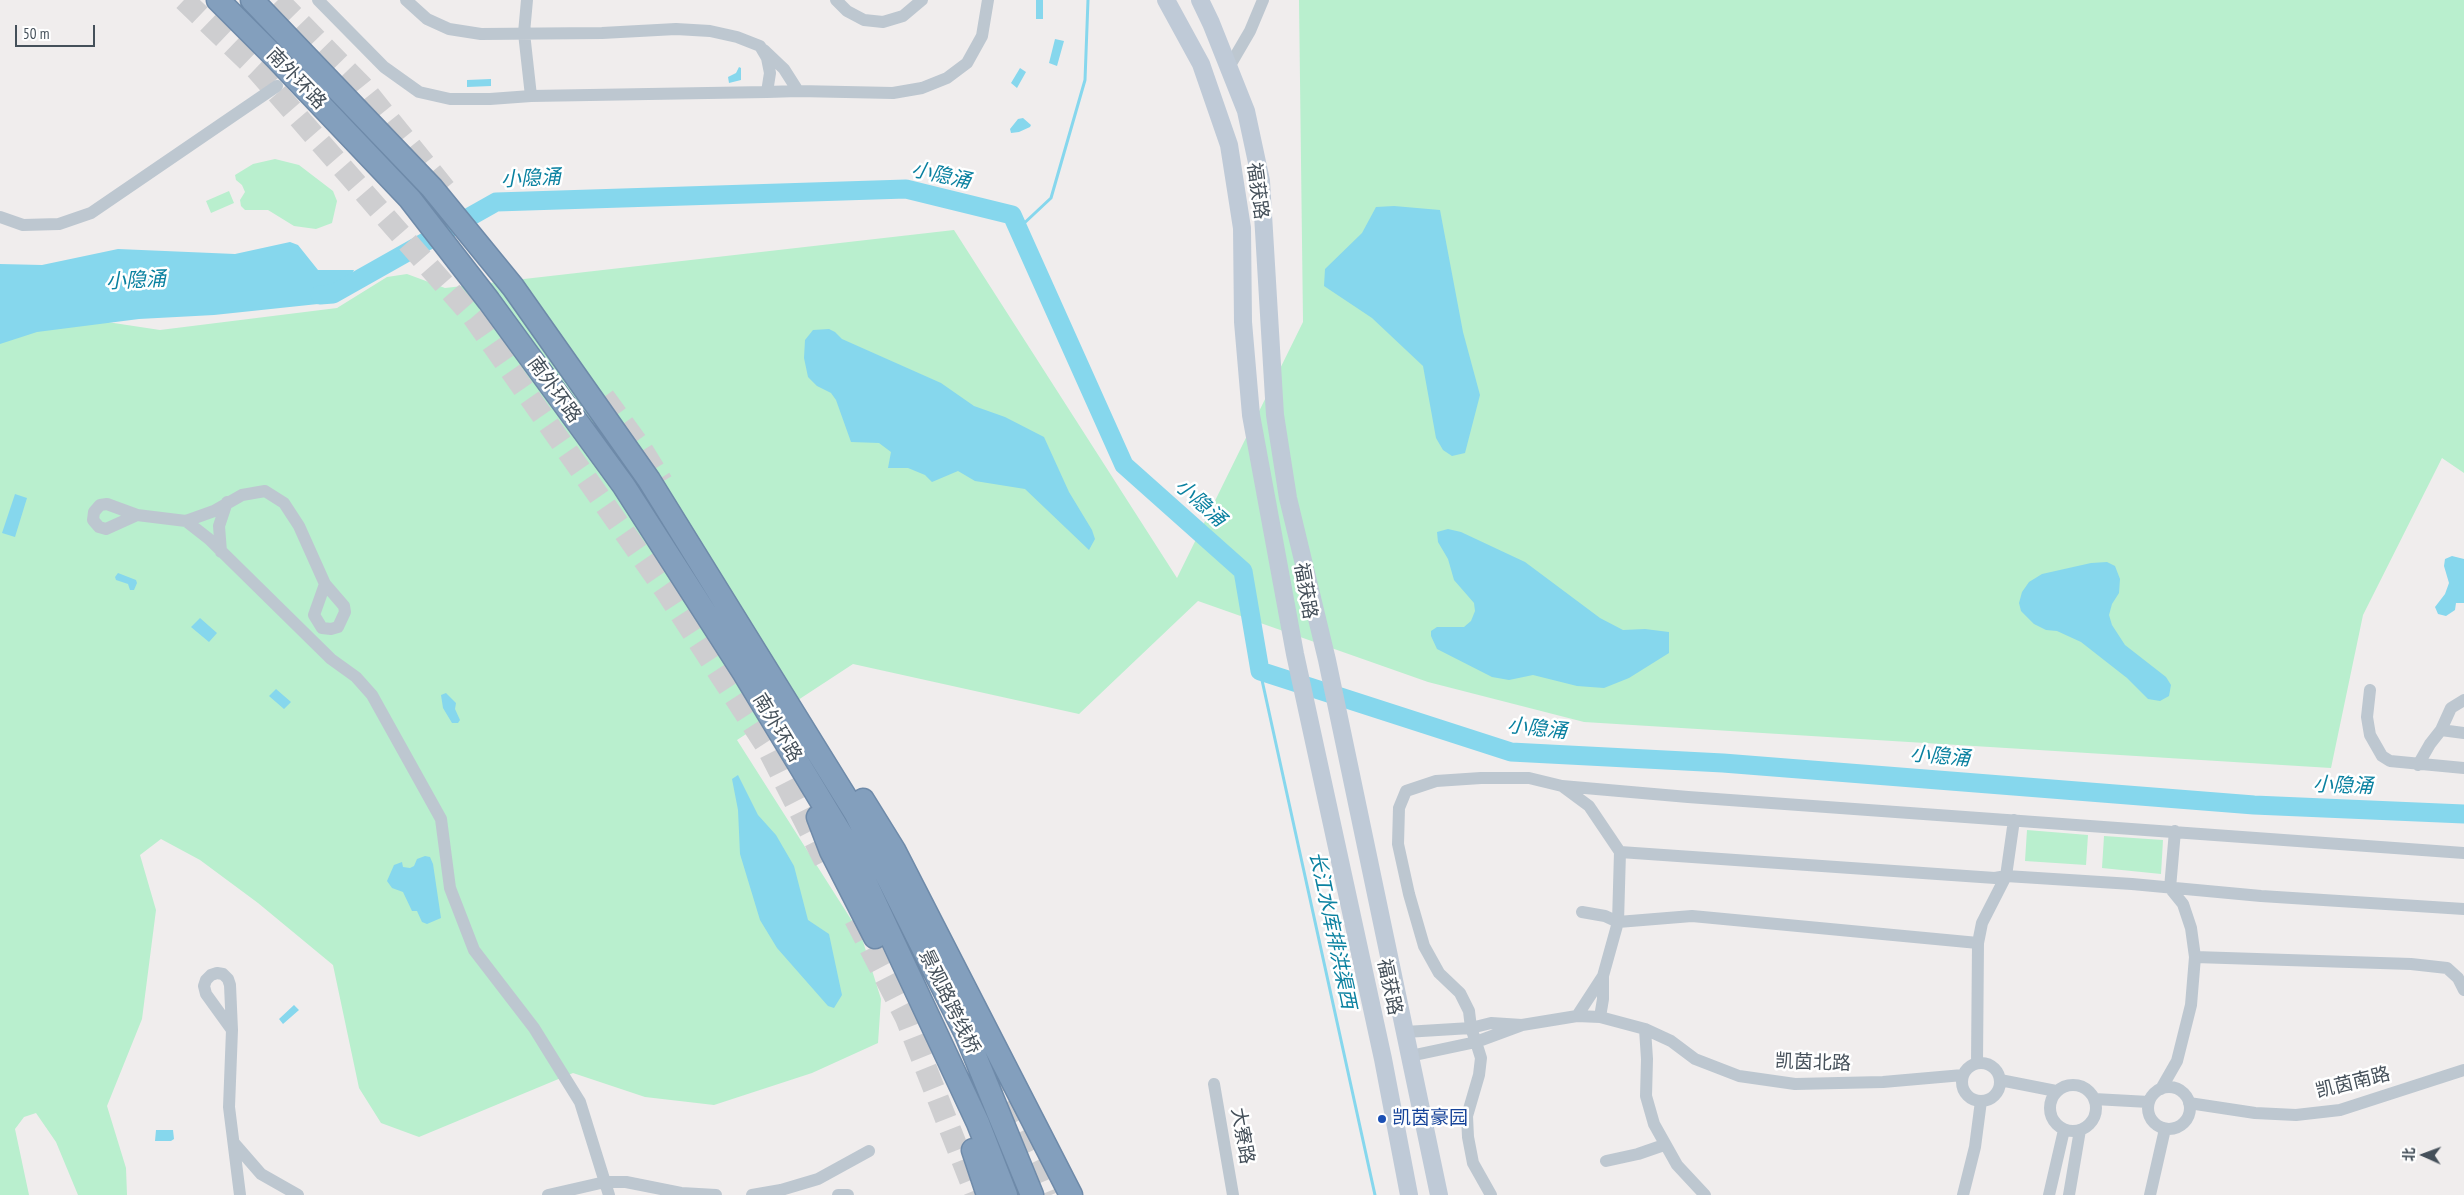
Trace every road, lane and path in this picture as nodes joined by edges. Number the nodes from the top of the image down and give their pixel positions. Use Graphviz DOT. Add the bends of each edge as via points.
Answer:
graph roads {
  1 [pos="218,0"];
  2 [pos="252,0"];
  3 [pos="318,0"];
  4 [pos="406,0"];
  5 [pos="527,0"];
  6 [pos="836,0"];
  7 [pos="922,0"];
  8 [pos="988,0"];
  9 [pos="1166,0"];
  10 [pos="1200,0"];
  11 [pos="1263,0"];
  12 [pos="524,33"];
  13 [pos="760,46"];
  14 [pos="1229,67"];
  15 [pos="277,86"];
  16 [pos="798,91"];
  17 [pos="767,92"];
  18 [pos="531,96"];
  19 [pos="0,217"];
  20 [pos="227,502"];
  21 [pos="137,515"];
  22 [pos="186,522"];
  23 [pos="221,552"];
  24 [pos="324,582"];
  25 [pos="2370,690"];
  26 [pos="2464,700"];
  27 [pos="2441,730"];
  28 [pos="2464,733"];
  29 [pos="817,750"];
  30 [pos="797,760"];
  31 [pos="2418,765"];
  32 [pos="2464,768"];
  33 [pos="1562,786"];
  34 [pos="856,814"];
  35 [pos="2014,820"];
  36 [pos="835,823"];
  37 [pos="2175,831"];
  38 [pos="1620,852"];
  39 [pos="2464,853"];
  40 [pos="2006,876"];
  41 [pos="2170,888"];
  42 [pos="2464,909"];
  43 [pos="1582,912"];
  44 [pos="1618,922"];
  45 [pos="1978,943"];
  46 [pos="2195,958"];
  47 [pos="1603,976"];
  48 [pos="2464,990"];
  49 [pos="1577,1016"];
  50 [pos="1600,1017"];
  51 [pos="1522,1025"];
  52 [pos="1472,1028"];
  53 [pos="1645,1029"];
  54 [pos="232,1030"];
  55 [pos="1405,1032"];
  56 [pos="1476,1042"];
  57 [pos="1410,1056"];
  58 [pos="1977,1064"];
  59 [pos="2464,1070"];
  60 [pos="1963,1075"];
  61 [pos="2000,1080"];
  62 [pos="1214,1084"];
  63 [pos="2161,1089"];
  64 [pos="2056,1091"];
  65 [pos="2094,1099"];
  66 [pos="1981,1101"];
  67 [pos="2149,1102"];
  68 [pos="2189,1103"];
  69 [pos="2165,1129"];
  70 [pos="2064,1130"];
  71 [pos="2080,1130"];
  72 [pos="234,1143"];
  73 [pos="1664,1145"];
  74 [pos="868,1151"];
  75 [pos="1606,1161"];
  76 [pos="260,1174"];
  77 [pos="605,1182"];
  78 [pos="240,1192"];
  79 [pos="986,1192"];
  80 [pos="298,1195"];
  81 [pos="548,1195"];
  82 [pos="609,1195"];
  83 [pos="716,1195"];
  84 [pos="752,1195"];
  85 [pos="838,1195"];
  86 [pos="848,1195"];
  87 [pos="1006,1195"];
  88 [pos="1032,1195"];
  89 [pos="1071,1195"];
  90 [pos="1233,1195"];
  91 [pos="1409,1195"];
  92 [pos="1439,1195"];
  93 [pos="1491,1195"];
  94 [pos="1705,1195"];
  95 [pos="1963,1195"];
  96 [pos="2049,1195"];
  97 [pos="2070,1195"];
  98 [pos="2150,1195"];
  1 -- 30 [label="highway, 南外环路" via="410,199 489,301 624,486"];
  2 -- 29 [label="highway, 南外环路" via="432,188 513,287 649,480"];
  3 -- 18 [label="street" via="384,67 419,92 450,99"];
  4 -- 12 [label="street" via="427,19 449,29 481,34"];
  5 -- 12 [label="street"];
  6 -- 7 [label="street" via="847,11 864,20 883,22 903,16"];
  8 -- 16 [label="street" via="982,36 967,63 947,78 922,88 893,93"];
  9 -- 91 [label="street, 福获路" via="1201,64 1229,145 1242,228 1242,322 1251,415 1295,654 1383,1059"];
  10 -- 14 [label="street, 福获路"];
  11 -- 14 [label="street"];
  12 -- 13 [label="street" via="676,29 710,31"];
  12 -- 18 [label="street"];
  13 -- 16 [label="street" via="784,69"];
  13 -- 17 [label="street" via="770,73"];
  14 -- 55 [label="street, 福获路" via="1246,111 1261,181 1276,415 1288,498 1327,660"];
  15 -- 19 [label="street" via="91,214 59,224 23,225"];
  16 -- 17 [label="street"];
  17 -- 18 [label="street"];
  20 -- 22 [label="street"];
  20 -- 23 [label="street" via="219,526"];
  20 -- 24 [label="street" via="242,495 266,492 284,503 299,526"];
  21 -- 22 [label="street"];
  22 -- 23 [label="street"];
  23 -- 77 [label="street" via="372,695 441,819 450,888 474,950 534,1028 580,1102"];
  25 -- 31 [label="street" via="2367,716 2370,735 2382,756 2390,761"];
  26 -- 27 [label="street" via="2451,708"];
  27 -- 28 [label="street"];
  27 -- 31 [label="street"];
  29 -- 34 [label="highway, 南外环路"];
  29 -- 89 [label="highway" via="862,797 894,850"];
  30 -- 36 [label="highway, 南外环路"];
  30 -- 79 [label="highway" via="831,850 909,1002 976,1157"];
  31 -- 32 [label="street"];
  33 -- 35 [label="street"];
  33 -- 38 [label="street" via="1589,806"];
  33 -- 52 [label="street" via="1529,778 1436,781 1406,792 1399,808 1398,844 1424,946 1439,973 1460,993 1469,1011"];
  34 -- 88 [label="highway, 景观路跨线桥" via="966,1034"];
  35 -- 37 [label="street"];
  35 -- 40 [label="street"];
  36 -- 87 [label="highway, 景观路跨线桥" via="978,1123"];
  37 -- 39 [label="street"];
  37 -- 41 [label="street"];
  38 -- 40 [label="street" via="1995,878"];
  38 -- 44 [label="street"];
  40 -- 41 [label="street"];
  40 -- 45 [label="street" via="1982,923"];
  41 -- 42 [label="street"];
  41 -- 46 [label="street" via="2183,904 2191,928"];
  43 -- 44 [label="street"];
  44 -- 45 [label="street" via="1692,916"];
  44 -- 47 [label="street"];
  45 -- 58 [label="street"];
  46 -- 48 [label="street" via="2411,964 2447,968 2458,978"];
  46 -- 63 [label="street" via="2191,1004 2177,1061"];
  47 -- 49 [label="street"];
  47 -- 50 [label="street"];
  49 -- 50 [label="street, 凯茵北路"];
  49 -- 51 [label="street, 凯茵北路"];
  50 -- 53 [label="street, 凯茵北路"];
  51 -- 52 [label="street" via="1491,1023"];
  51 -- 56 [label="street"];
  52 -- 55 [label="street"];
  52 -- 56 [label="street"];
  53 -- 60 [label="street, 凯茵北路" via="1671,1040 1695,1059 1739,1076 1795,1084 1883,1082"];
  53 -- 73 [label="street" via="1646,1096"];
  54 -- 72 [label="street" via="229,1107"];
  55 -- 57 [label="street, 福获路"];
  56 -- 57 [label="street"];
  56 -- 93 [label="street" via="1481,1058 1467,1116 1468,1137 1473,1163"];
  57 -- 92 [label="street, 福获路"];
  58 -- 60 [label="street"];
  58 -- 61 [label="street" via="1984,1063 1994,1069"];
  59 -- 68 [label="street, 凯茵南路" via="2340,1110 2296,1115 2255,1113"];
  60 -- 66 [label="street" via="1965,1093"];
  61 -- 64 [label="street"];
  61 -- 66 [label="street" via="1993,1097"];
  62 -- 90 [label="street, 大寮路"];
  63 -- 67 [label="street"];
  63 -- 68 [label="street" via="2176,1089"];
  64 -- 65 [label="street" via="2063,1086 2077,1085 2084,1087"];
  64 -- 70 [label="street" via="2050,1112 2052,1119"];
  65 -- 67 [label="street"];
  65 -- 71 [label="street" via="2092,1121"];
  66 -- 95 [label="street" via="1975,1147"];
  67 -- 69 [label="street" via="2153,1122"];
  68 -- 69 [label="street" via="2184,1122"];
  69 -- 98 [label="street"];
  70 -- 71 [label="street"];
  70 -- 96 [label="street"];
  71 -- 97 [label="street"];
  72 -- 76 [label="street"];
  72 -- 78 [label="street"];
  73 -- 75 [label="street"];
  73 -- 94 [label="street" via="1677,1165"];
  74 -- 84 [label="street" via="818,1179"];
  76 -- 78 [label="street"];
  76 -- 80 [label="street"];
  77 -- 81 [label="street"];
  77 -- 82 [label="street"];
  77 -- 83 [label="street"];
  85 -- 86 [label="street"];
}
